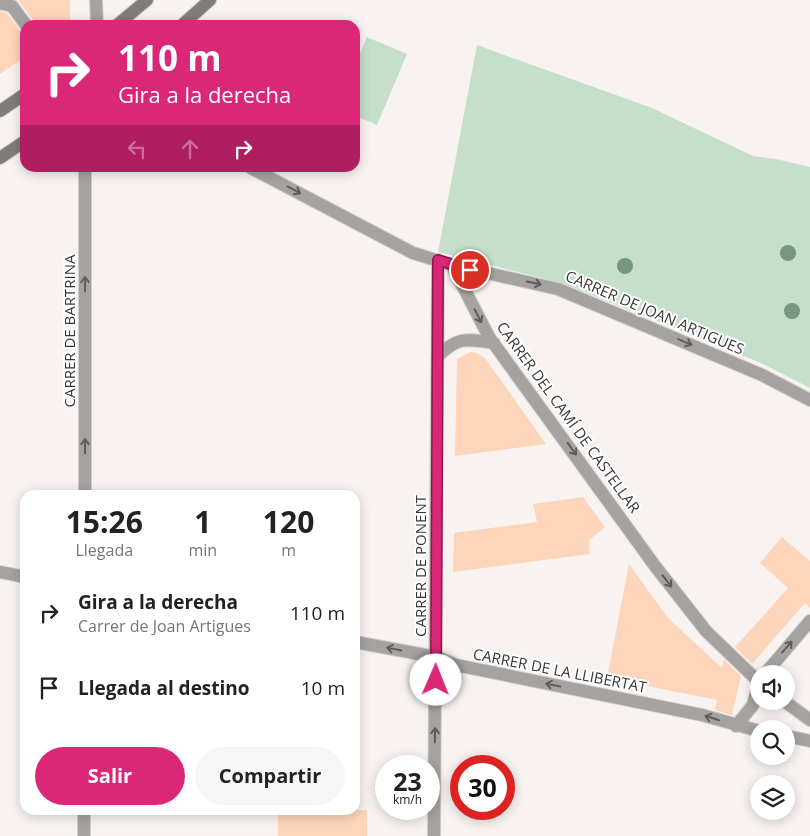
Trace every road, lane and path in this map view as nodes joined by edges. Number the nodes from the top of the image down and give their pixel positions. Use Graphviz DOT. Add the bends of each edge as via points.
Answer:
graph roads {
  1 [pos="96,0"];
  2 [pos="147,0"];
  3 [pos="210,0"];
  4 [pos="0,3"];
  5 [pos="22,20"];
  6 [pos="96,20"];
  7 [pos="123,20"];
  8 [pos="188,20"];
  9 [pos="20,97"];
  10 [pos="0,111"];
  11 [pos="20,144"];
  12 [pos="0,158"];
  13 [pos="85,172"];
  14 [pos="259,172"];
  15 [pos="438,260"];
  16 [pos="452,265"];
  17 [pos="494,343"];
  18 [pos="437,356"];
  19 [pos="810,400"];
  20 [pos="85,490"];
  21 [pos="0,572"];
  22 [pos="20,576"];
  23 [pos="810,621"];
  24 [pos="360,643"];
  25 [pos="436,657"];
  26 [pos="773,665"];
  27 [pos="750,673"];
  28 [pos="750,709"];
  29 [pos="795,709"];
  30 [pos="810,720"];
  31 [pos="736,726"];
  32 [pos="750,729"];
  33 [pos="795,738"];
  34 [pos="810,741"];
  35 [pos="84,815"];
  36 [pos="84,836"];
  37 [pos="434,836"];
  1 -- 6 [label="street"];
  2 -- 7 [label="street"];
  3 -- 8 [label="street"];
  4 -- 5 [label="street" via="12,6"];
  9 -- 10 [label="street"];
  11 -- 12 [label="street"];
  20 -- 13 [label="street, CARRER DE BARTRINA, one-way"];
  14 -- 15 [label="street, one-way" via="413,253"];
  15 -- 16 [label="street"];
  15 -- 18 [label="street, CARRER DE PONENT"];
  16 -- 17 [label="street, CARRER DEL CAMÍ DE CASTELLAR, one-way"];
  16 -- 19 [label="street, CARRER DE JOAN ARTIGUES, one-way" via="558,289 762,375"];
  17 -- 18 [label="street" via="470,339 451,342"];
  17 -- 27 [label="street, CARRER DEL CAMÍ DE CASTELLAR, one-way" via="706,631"];
  18 -- 25 [label="street, CARRER DE PONENT"];
  21 -- 22 [label="street"];
  26 -- 23 [label="street, one-way"];
  25 -- 24 [label="street, CARRER DE LA LLIBERTAT, one-way"];
  31 -- 25 [label="street, CARRER DE LA LLIBERTAT, one-way" via="702,715 456,665"];
  37 -- 25 [label="street, CARRER DE PONENT, one-way"];
  28 -- 31 [label="street"];
  29 -- 30 [label="street"];
  31 -- 32 [label="street, CARRER DE LA LLIBERTAT"];
  33 -- 34 [label="street"];
  35 -- 36 [label="street"];
}
